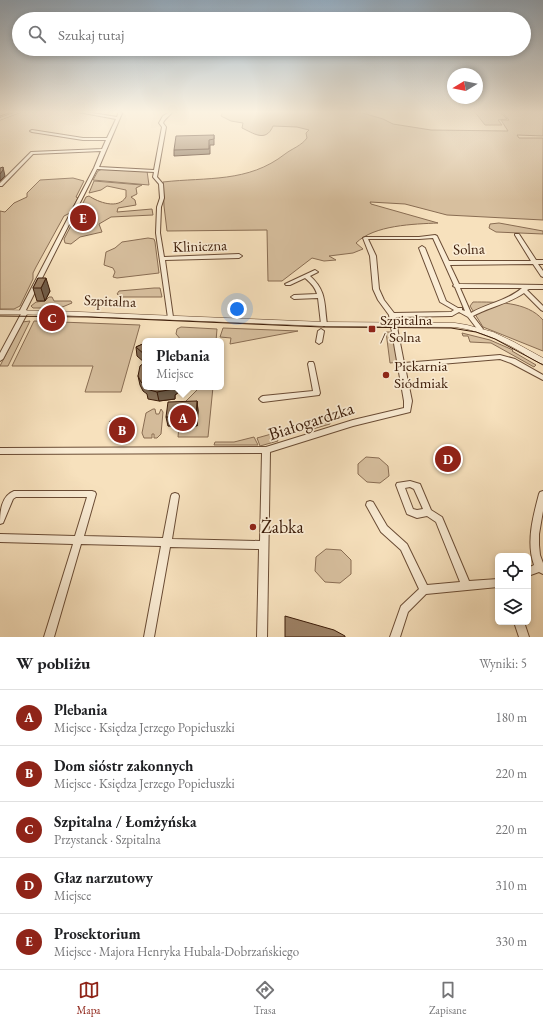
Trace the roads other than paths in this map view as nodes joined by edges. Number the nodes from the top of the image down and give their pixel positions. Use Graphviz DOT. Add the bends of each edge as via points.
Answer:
graph roads {
  1 [pos="108,141"];
  2 [pos="161,141"];
  3 [pos="104,150"];
  4 [pos="96,168"];
  5 [pos="156,170"];
  6 [pos="0,184"];
  7 [pos="517,235"];
  8 [pos="422,248"];
  9 [pos="239,256"];
  10 [pos="162,259"];
  11 [pos="446,262"];
  12 [pos="535,262"];
  13 [pos="543,262"];
  14 [pos="315,272"];
  15 [pos="543,275"];
  16 [pos="306,276"];
  17 [pos="288,284"];
  18 [pos="456,286"];
  19 [pos="543,287"];
  20 [pos="526,288"];
  21 [pos="320,296"];
  22 [pos="294,297"];
  23 [pos="465,304"];
  24 [pos="543,309"];
  25 [pos="458,310"];
  26 [pos="0,312"];
  27 [pos="23,312"];
  28 [pos="392,315"];
  29 [pos="470,316"];
  30 [pos="170,317"];
  31 [pos="324,324"];
  32 [pos="394,324"];
  33 [pos="480,329"];
  34 [pos="321,331"];
  35 [pos="319,342"];
  36 [pos="1,355"];
  37 [pos="543,361"];
  38 [pos="311,364"];
  39 [pos="401,365"];
  40 [pos="543,378"];
  41 [pos="263,399"];
  42 [pos="266,450"];
  43 [pos="0,451"];
  44 [pos="543,494"];
  45 [pos="175,496"];
  46 [pos="370,505"];
  47 [pos="428,512"];
  48 [pos="0,520"];
  49 [pos="540,522"];
  50 [pos="0,538"];
  51 [pos="80,540"];
  52 [pos="167,543"];
  53 [pos="264,545"];
  54 [pos="541,569"];
  55 [pos="531,571"];
  56 [pos="495,583"];
  57 [pos="466,585"];
  58 [pos="424,590"];
  59 [pos="519,625"];
  60 [pos="49,637"];
  61 [pos="149,637"];
  62 [pos="262,637"];
  63 [pos="395,637"];
  64 [pos="524,637"];
  1 -- 3 [label="street"];
  2 -- 5 [label="street"];
  3 -- 4 [label="street"];
  3 -- 6 [label="street" via="32,154"];
  4 -- 5 [label="street"];
  4 -- 27 [label="street"];
  5 -- 10 [label="street" via="155,177 160,182 162,198 158,233"];
  7 -- 12 [label="street"];
  8 -- 25 [label="street" via="443,302"];
  9 -- 10 [label="street, Kliniczna"];
  10 -- 30 [label="street"];
  11 -- 12 [label="street, Solna"];
  11 -- 18 [label="street, Solna"];
  11 -- 28 [label="street" via="436,236 365,238 373,256 376,289"];
  12 -- 13 [label="street, Solna"];
  12 -- 15 [label="street"];
  14 -- 16 [label="street"];
  16 -- 17 [label="street"];
  16 -- 21 [label="street" via="318,287"];
  18 -- 20 [label="street"];
  18 -- 23 [label="street, Solna"];
  19 -- 20 [label="street"];
  20 -- 24 [label="street"];
  20 -- 29 [label="street" via="511,300 485,307"];
  21 -- 22 [label="street"];
  21 -- 31 [label="street"];
  23 -- 25 [label="street"];
  23 -- 29 [label="street, Solna"];
  25 -- 28 [label="street" via="452,314"];
  25 -- 29 [label="street"];
  26 -- 27 [label="street, Szpitalna"];
  27 -- 30 [label="street, Szpitalna"];
  27 -- 36 [label="street"];
  28 -- 32 [label="street, Białogardzka"];
  29 -- 33 [label="street, Solna"];
  30 -- 31 [label="street, Szpitalna"];
  31 -- 32 [label="street, Szpitalna"];
  32 -- 33 [label="street, Szpitalna" via="455,325"];
  32 -- 39 [label="street, Białogardzka"];
  33 -- 37 [label="street, Szpitalna"];
  34 -- 35 [label="street"];
  38 -- 41 [label="street" via="317,392"];
  39 -- 40 [label="street" via="500,357 513,360"];
  39 -- 42 [label="street, Białogardzka" via="408,401 407,410 348,424"];
  42 -- 43 [label="street"];
  42 -- 53 [label="street, Białogardzka"];
  44 -- 49 [label="street"];
  45 -- 52 [label="street"];
  46 -- 58 [label="street" via="384,529 404,547"];
  47 -- 57 [label="street" via="439,520"];
  48 -- 51 [label="street" via="10,497 14,494 89,493 93,497"];
  49 -- 54 [label="street" via="534,536"];
  50 -- 51 [label="street"];
  51 -- 52 [label="street"];
  51 -- 60 [label="street"];
  52 -- 53 [label="street"];
  52 -- 61 [label="street"];
  53 -- 62 [label="street, Białogardzka"];
  54 -- 55 [label="street"];
  56 -- 57 [label="street"];
  57 -- 58 [label="street"];
  58 -- 63 [label="street" via="404,609"];
  59 -- 64 [label="street"];
}
